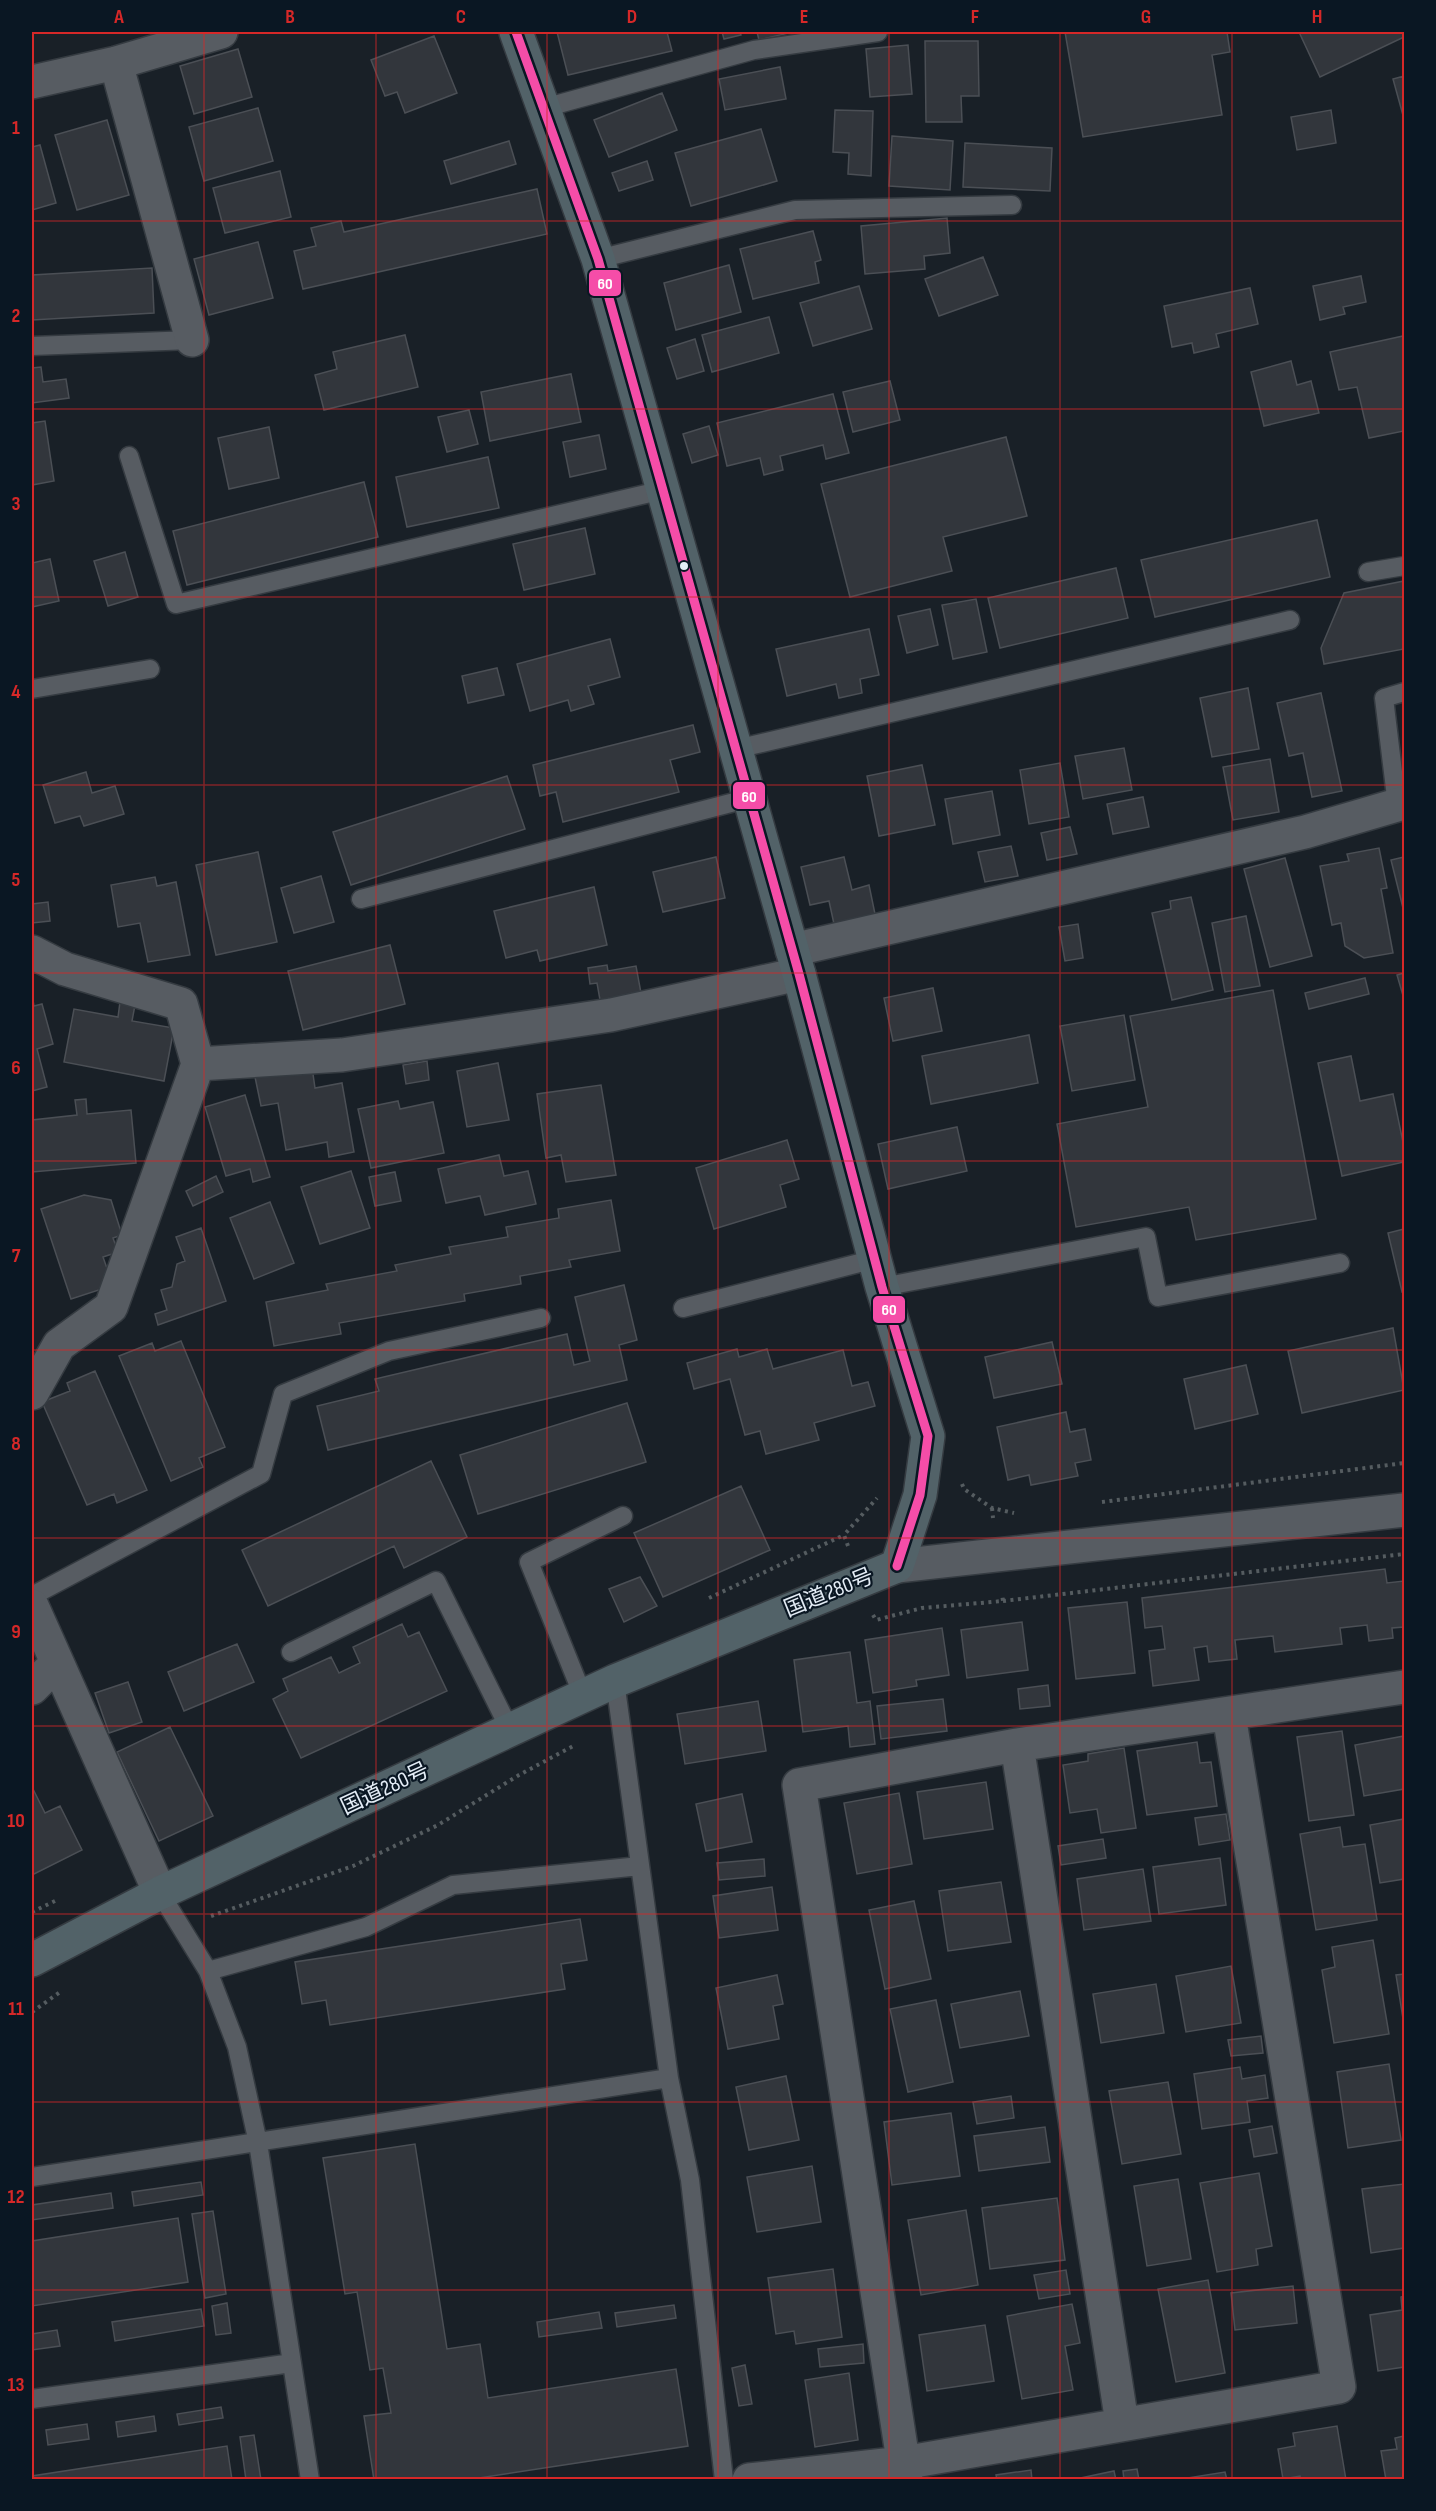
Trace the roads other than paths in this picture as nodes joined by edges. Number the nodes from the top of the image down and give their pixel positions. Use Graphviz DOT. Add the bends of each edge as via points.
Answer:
graph roads {
  1 [pos="221,32"];
  2 [pos="516,32"];
  3 [pos="878,32"];
  4 [pos="116,63"];
  5 [pos="32,82"];
  6 [pos="544,108"];
  7 [pos="1012,205"];
  8 [pos="598,259"];
  9 [pos="192,340"];
  10 [pos="32,346"];
  11 [pos="129,456"];
  12 [pos="663,490"];
  13 [pos="1404,566"];
  14 [pos="1368,572"];
  15 [pos="1290,620"];
  16 [pos="150,669"];
  17 [pos="32,689"];
  18 [pos="1404,692"];
  19 [pos="736,749"];
  20 [pos="750,798"];
  21 [pos="1401,804"];
  22 [pos="361,899"];
  23 [pos="32,952"];
  24 [pos="795,962"];
  25 [pos="198,1064"];
  26 [pos="1340,1263"];
  27 [pos="878,1273"];
  28 [pos="683,1308"];
  29 [pos="541,1318"];
  30 [pos="32,1393"];
  31 [pos="1404,1510"];
  32 [pos="623,1516"];
  33 [pos="897,1566"];
  34 [pos="32,1596"];
  35 [pos="32,1606"];
  36 [pos="291,1652"];
  37 [pos="56,1664"];
  38 [pos="615,1681"];
  39 [pos="1404,1687"];
  40 [pos="32,1688"];
  41 [pos="583,1696"];
  42 [pos="1229,1715"];
  43 [pos="510,1730"];
  44 [pos="1017,1745"];
  45 [pos="640,1866"];
  46 [pos="160,1893"];
  47 [pos="32,1960"];
  48 [pos="208,1971"];
  49 [pos="669,2078"];
  50 [pos="258,2143"];
  51 [pos="32,2177"];
  52 [pos="292,2363"];
  53 [pos="32,2399"];
  54 [pos="1122,2423"];
  55 [pos="904,2471"];
  56 [pos="310,2480"];
  57 [pos="724,2480"];
  58 [pos="749,2480"];
  1 -- 4 [label="street"];
  2 -- 6 [label="highway, 国道280号"];
  3 -- 6 [label="lane" via="754,50"];
  4 -- 5 [label="street"];
  4 -- 9 [label="street"];
  6 -- 8 [label="highway, 国道280号"];
  7 -- 8 [label="lane" via="795,210"];
  8 -- 12 [label="highway, 国道280号"];
  9 -- 10 [label="lane"];
  11 -- 12 [label="lane" via="176,604"];
  12 -- 19 [label="highway, 国道280号"];
  13 -- 14 [label="lane"];
  15 -- 19 [label="lane"];
  16 -- 17 [label="lane"];
  18 -- 21 [label="lane" via="1384,698"];
  19 -- 20 [label="highway, 国道280号"];
  20 -- 22 [label="lane"];
  20 -- 24 [label="highway, 国道280号"];
  21 -- 24 [label="street"];
  23 -- 25 [label="street" via="65,969 181,1004"];
  24 -- 25 [label="street" via="611,1015 342,1056"];
  24 -- 27 [label="highway, 国道280号"];
  25 -- 30 [label="street" via="111,1307 59,1345"];
  26 -- 27 [label="lane" via="1158,1297 1146,1237"];
  27 -- 28 [label="lane"];
  27 -- 33 [label="highway, 国道280号" via="928,1436 920,1495"];
  29 -- 34 [label="lane" via="389,1351 283,1395 261,1474"];
  31 -- 33 [label="street"];
  32 -- 41 [label="lane" via="529,1562"];
  33 -- 38 [label="highway, 国道280号"];
  35 -- 37 [label="street"];
  36 -- 43 [label="lane" via="436,1581"];
  37 -- 40 [label="street"];
  37 -- 46 [label="street"];
  38 -- 41 [label="highway, 国道280号"];
  38 -- 45 [label="lane"];
  39 -- 42 [label="street"];
  41 -- 43 [label="highway, 国道280号"];
  42 -- 44 [label="street"];
  42 -- 54 [label="street" via="1339,2387"];
  43 -- 46 [label="highway, 国道280号"];
  44 -- 54 [label="street"];
  44 -- 55 [label="street" via="799,1785"];
  45 -- 48 [label="lane" via="453,1885 366,1927"];
  45 -- 49 [label="lane"];
  46 -- 47 [label="highway, 国道280号"];
  46 -- 48 [label="lane"];
  48 -- 50 [label="lane" via="237,2048"];
  49 -- 50 [label="lane"];
  49 -- 57 [label="lane" via="690,2180"];
  50 -- 51 [label="lane"];
  50 -- 52 [label="lane"];
  52 -- 53 [label="lane"];
  52 -- 56 [label="lane"];
  54 -- 55 [label="street"];
  55 -- 58 [label="street"];
}
